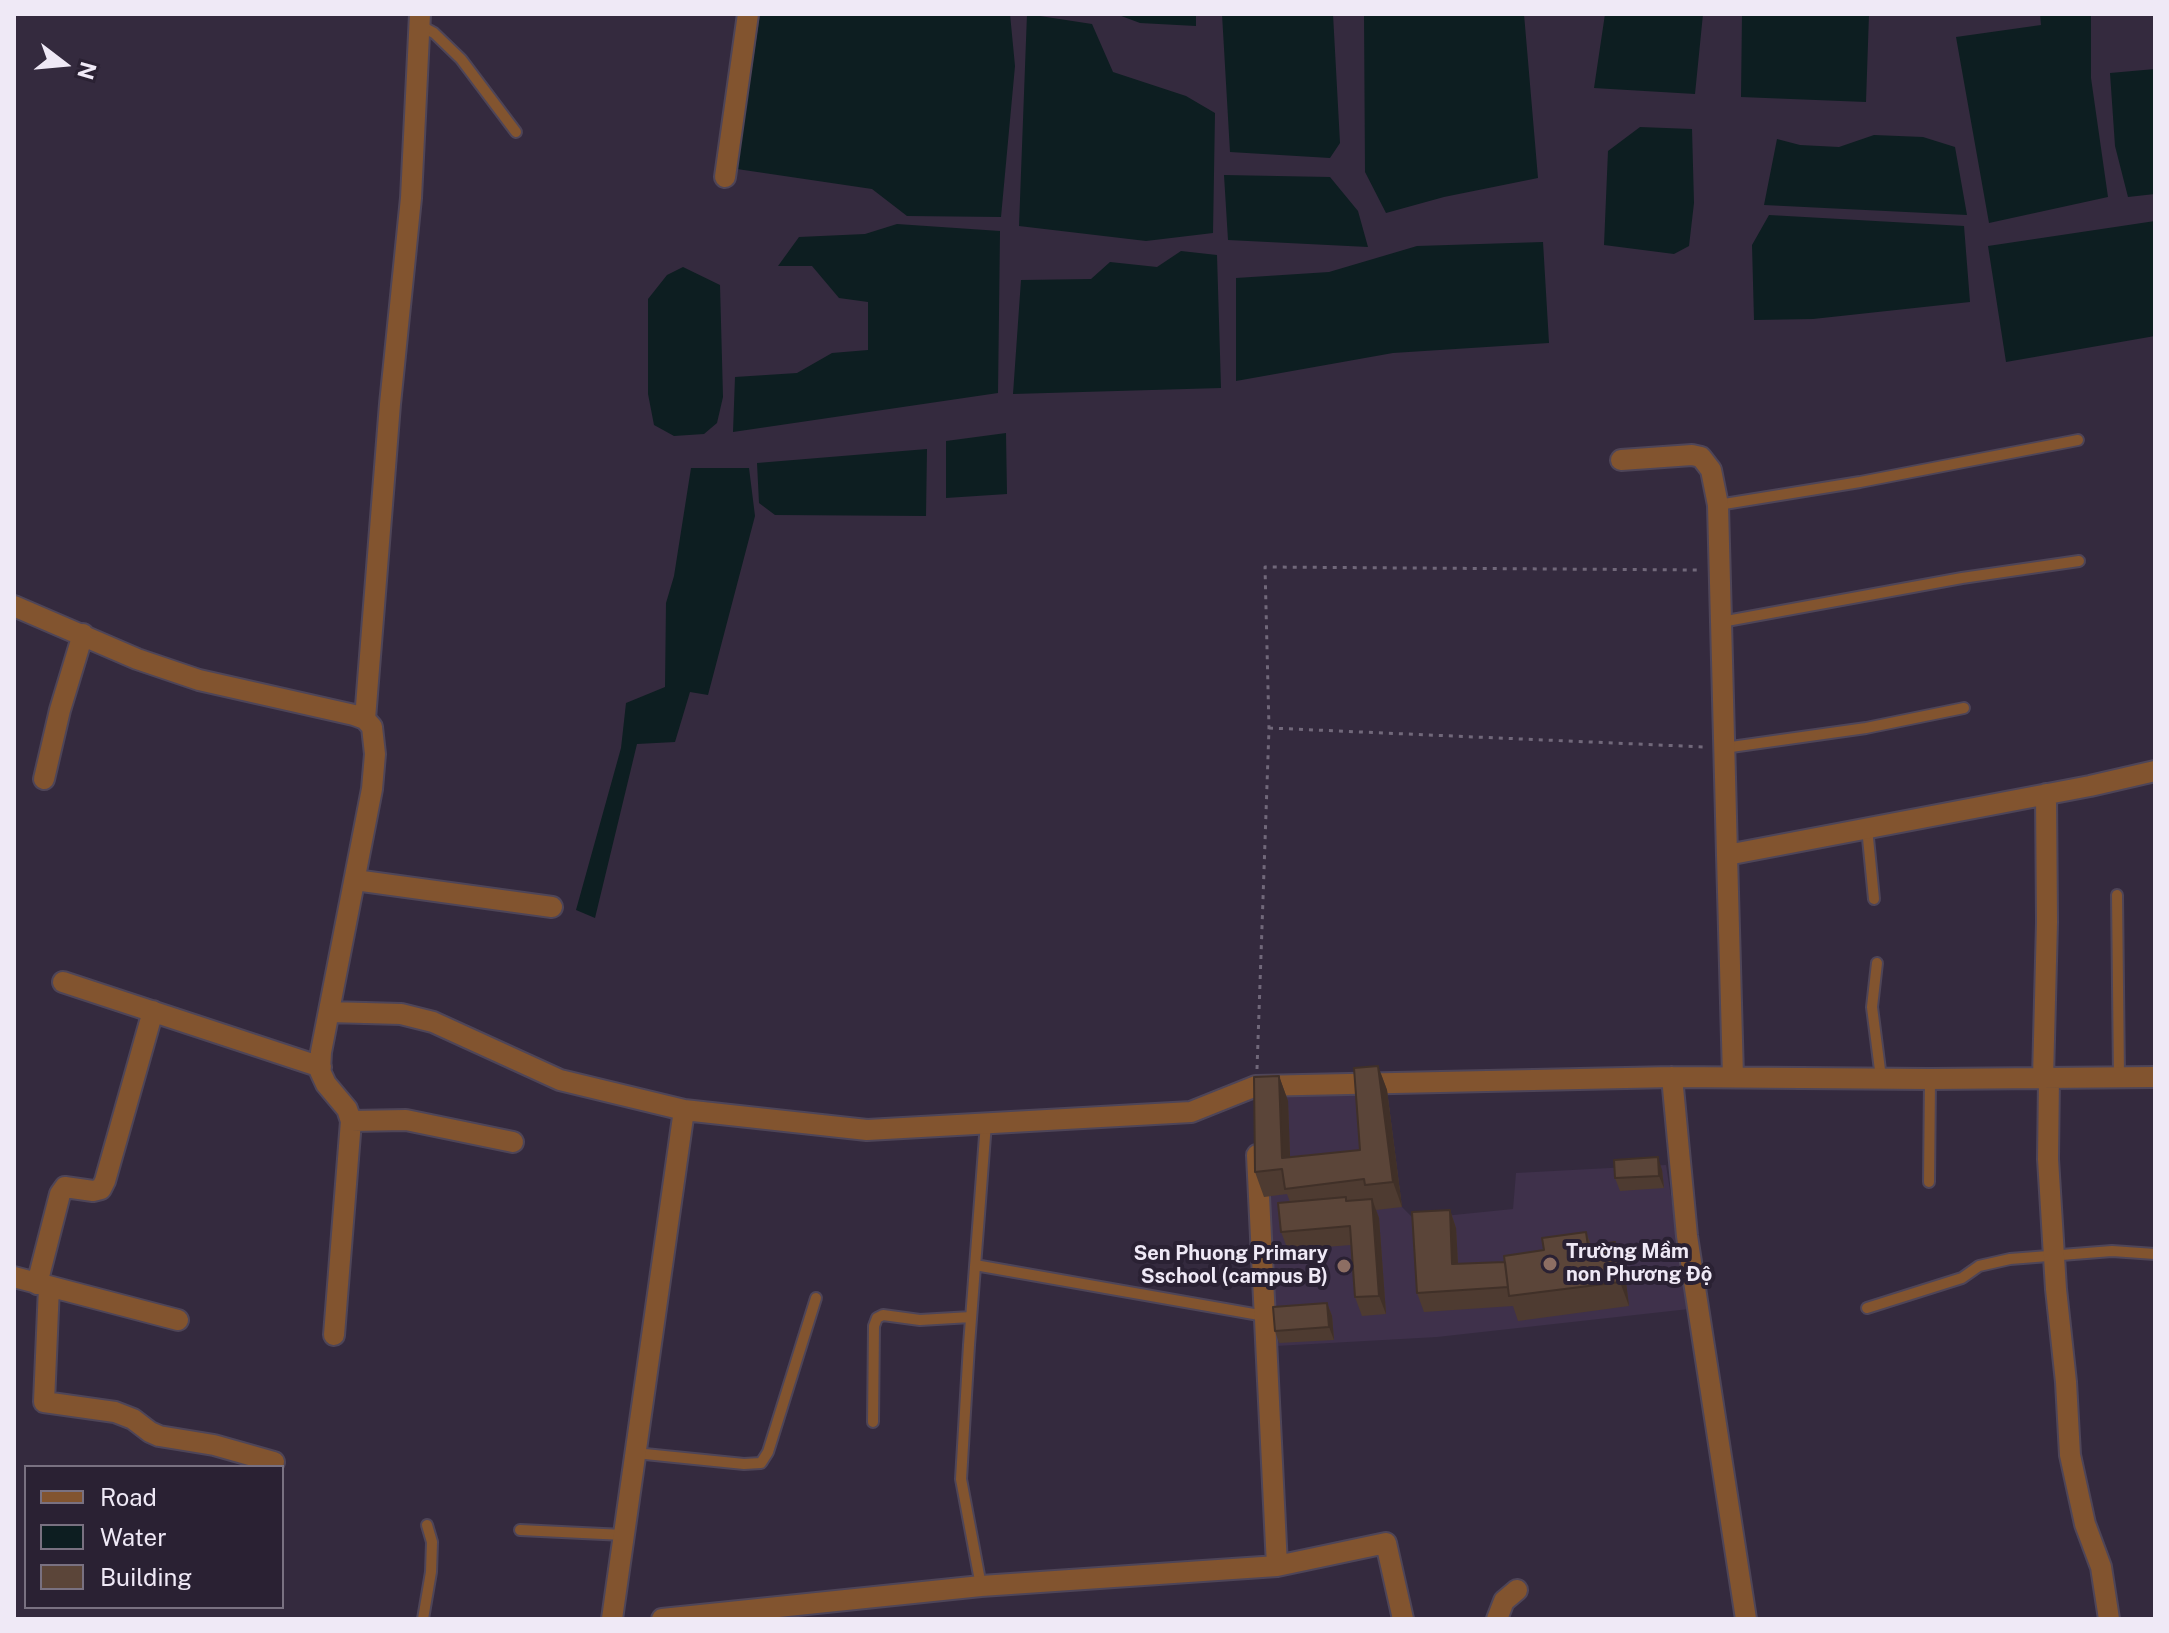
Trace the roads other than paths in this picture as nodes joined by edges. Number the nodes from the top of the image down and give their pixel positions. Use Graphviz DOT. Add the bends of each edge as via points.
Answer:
graph roads {
  1 [pos="748,14"];
  2 [pos="420,20"];
  3 [pos="516,132"];
  4 [pos="725,177"];
  5 [pos="2078,440"];
  6 [pos="1621,460"];
  7 [pos="1718,505"];
  8 [pos="2079,561"];
  9 [pos="14,606"];
  10 [pos="1721,622"];
  11 [pos="83,634"];
  12 [pos="1964,708"];
  13 [pos="365,719"];
  14 [pos="1724,748"];
  15 [pos="2155,771"];
  16 [pos="44,779"];
  17 [pos="2046,794"];
  18 [pos="1867,828"];
  19 [pos="1727,855"];
  20 [pos="355,880"];
  21 [pos="2117,895"];
  22 [pos="1874,899"];
  23 [pos="552,907"];
  24 [pos="1877,963"];
  25 [pos="63,982"];
  26 [pos="153,1011"];
  27 [pos="329,1012"];
  28 [pos="321,1067"];
  29 [pos="1672,1077"];
  30 [pos="1733,1077"];
  31 [pos="2119,1077"];
  32 [pos="2155,1077"];
  33 [pos="1881,1078"];
  34 [pos="2046,1078"];
  35 [pos="1930,1079"];
  36 [pos="1256,1086"];
  37 [pos="684,1110"];
  38 [pos="351,1121"];
  39 [pos="986,1123"];
  40 [pos="513,1142"];
  41 [pos="1929,1182"];
  42 [pos="2155,1254"];
  43 [pos="2054,1255"];
  44 [pos="975,1265"];
  45 [pos="14,1277"];
  46 [pos="43,1285"];
  47 [pos="816,1298"];
  48 [pos="1867,1308"];
  49 [pos="971,1317"];
  50 [pos="1267,1317"];
  51 [pos="178,1320"];
  52 [pos="334,1335"];
  53 [pos="873,1422"];
  54 [pos="635,1453"];
  55 [pos="274,1462"];
  56 [pos="427,1525"];
  57 [pos="520,1530"];
  58 [pos="624,1535"];
  59 [pos="1277,1566"];
  60 [pos="981,1586"];
  61 [pos="1517,1590"];
  62 [pos="423,1619"];
  63 [pos="612,1619"];
  64 [pos="662,1619"];
  65 [pos="1403,1619"];
  66 [pos="1497,1619"];
  67 [pos="1746,1619"];
  68 [pos="2109,1619"];
  1 -- 4 [label="street"];
  2 -- 3 [label="lane" via="461,59"];
  2 -- 13 [label="street" via="411,198"];
  5 -- 7 [label="lane"];
  6 -- 7 [label="street" via="1701,457 1711,470"];
  7 -- 10 [label="street"];
  8 -- 10 [label="lane"];
  9 -- 11 [label="street"];
  10 -- 14 [label="street"];
  11 -- 13 [label="street" via="199,680"];
  11 -- 16 [label="street"];
  12 -- 14 [label="lane"];
  13 -- 20 [label="street" via="372,727 375,754"];
  14 -- 19 [label="street"];
  15 -- 17 [label="street"];
  17 -- 18 [label="street"];
  17 -- 34 [label="street"];
  18 -- 19 [label="street"];
  18 -- 22 [label="lane"];
  19 -- 30 [label="street"];
  20 -- 23 [label="street"];
  20 -- 27 [label="street"];
  21 -- 31 [label="lane"];
  24 -- 33 [label="lane" via="1872,1007"];
  25 -- 26 [label="street"];
  26 -- 28 [label="street"];
  26 -- 46 [label="street" via="105,1181 101,1189 65,1187 60,1194"];
  27 -- 28 [label="street"];
  27 -- 37 [label="street" via="401,1014 433,1022 560,1080"];
  28 -- 38 [label="street"];
  29 -- 30 [label="street"];
  29 -- 36 [label="street"];
  29 -- 67 [label="street" via="1687,1236"];
  30 -- 33 [label="street"];
  31 -- 32 [label="street"];
  31 -- 34 [label="street"];
  33 -- 35 [label="street"];
  34 -- 35 [label="street"];
  34 -- 43 [label="street"];
  35 -- 41 [label="lane"];
  36 -- 39 [label="street" via="1191,1112"];
  36 -- 50 [label="street"];
  37 -- 39 [label="street" via="867,1130"];
  37 -- 54 [label="street"];
  38 -- 40 [label="street" via="406,1120"];
  38 -- 52 [label="street"];
  39 -- 44 [label="lane"];
  42 -- 43 [label="lane"];
  43 -- 48 [label="lane" via="1979,1266 1962,1278"];
  43 -- 68 [label="street" via="2070,1455 2101,1567"];
  44 -- 49 [label="lane"];
  44 -- 50 [label="lane"];
  45 -- 46 [label="street"];
  46 -- 51 [label="street"];
  46 -- 55 [label="street" via="44,1402 115,1412 159,1436"];
  47 -- 54 [label="lane" via="761,1463"];
  49 -- 53 [label="lane" via="877,1318"];
  49 -- 60 [label="lane" via="961,1479"];
  50 -- 59 [label="street"];
  54 -- 58 [label="street"];
  56 -- 62 [label="lane" via="431,1572"];
  57 -- 58 [label="lane"];
  58 -- 63 [label="street"];
  59 -- 60 [label="street"];
  59 -- 65 [label="street" via="1386,1543"];
  60 -- 64 [label="street"];
  61 -- 66 [label="street" via="1504,1601"];
}
